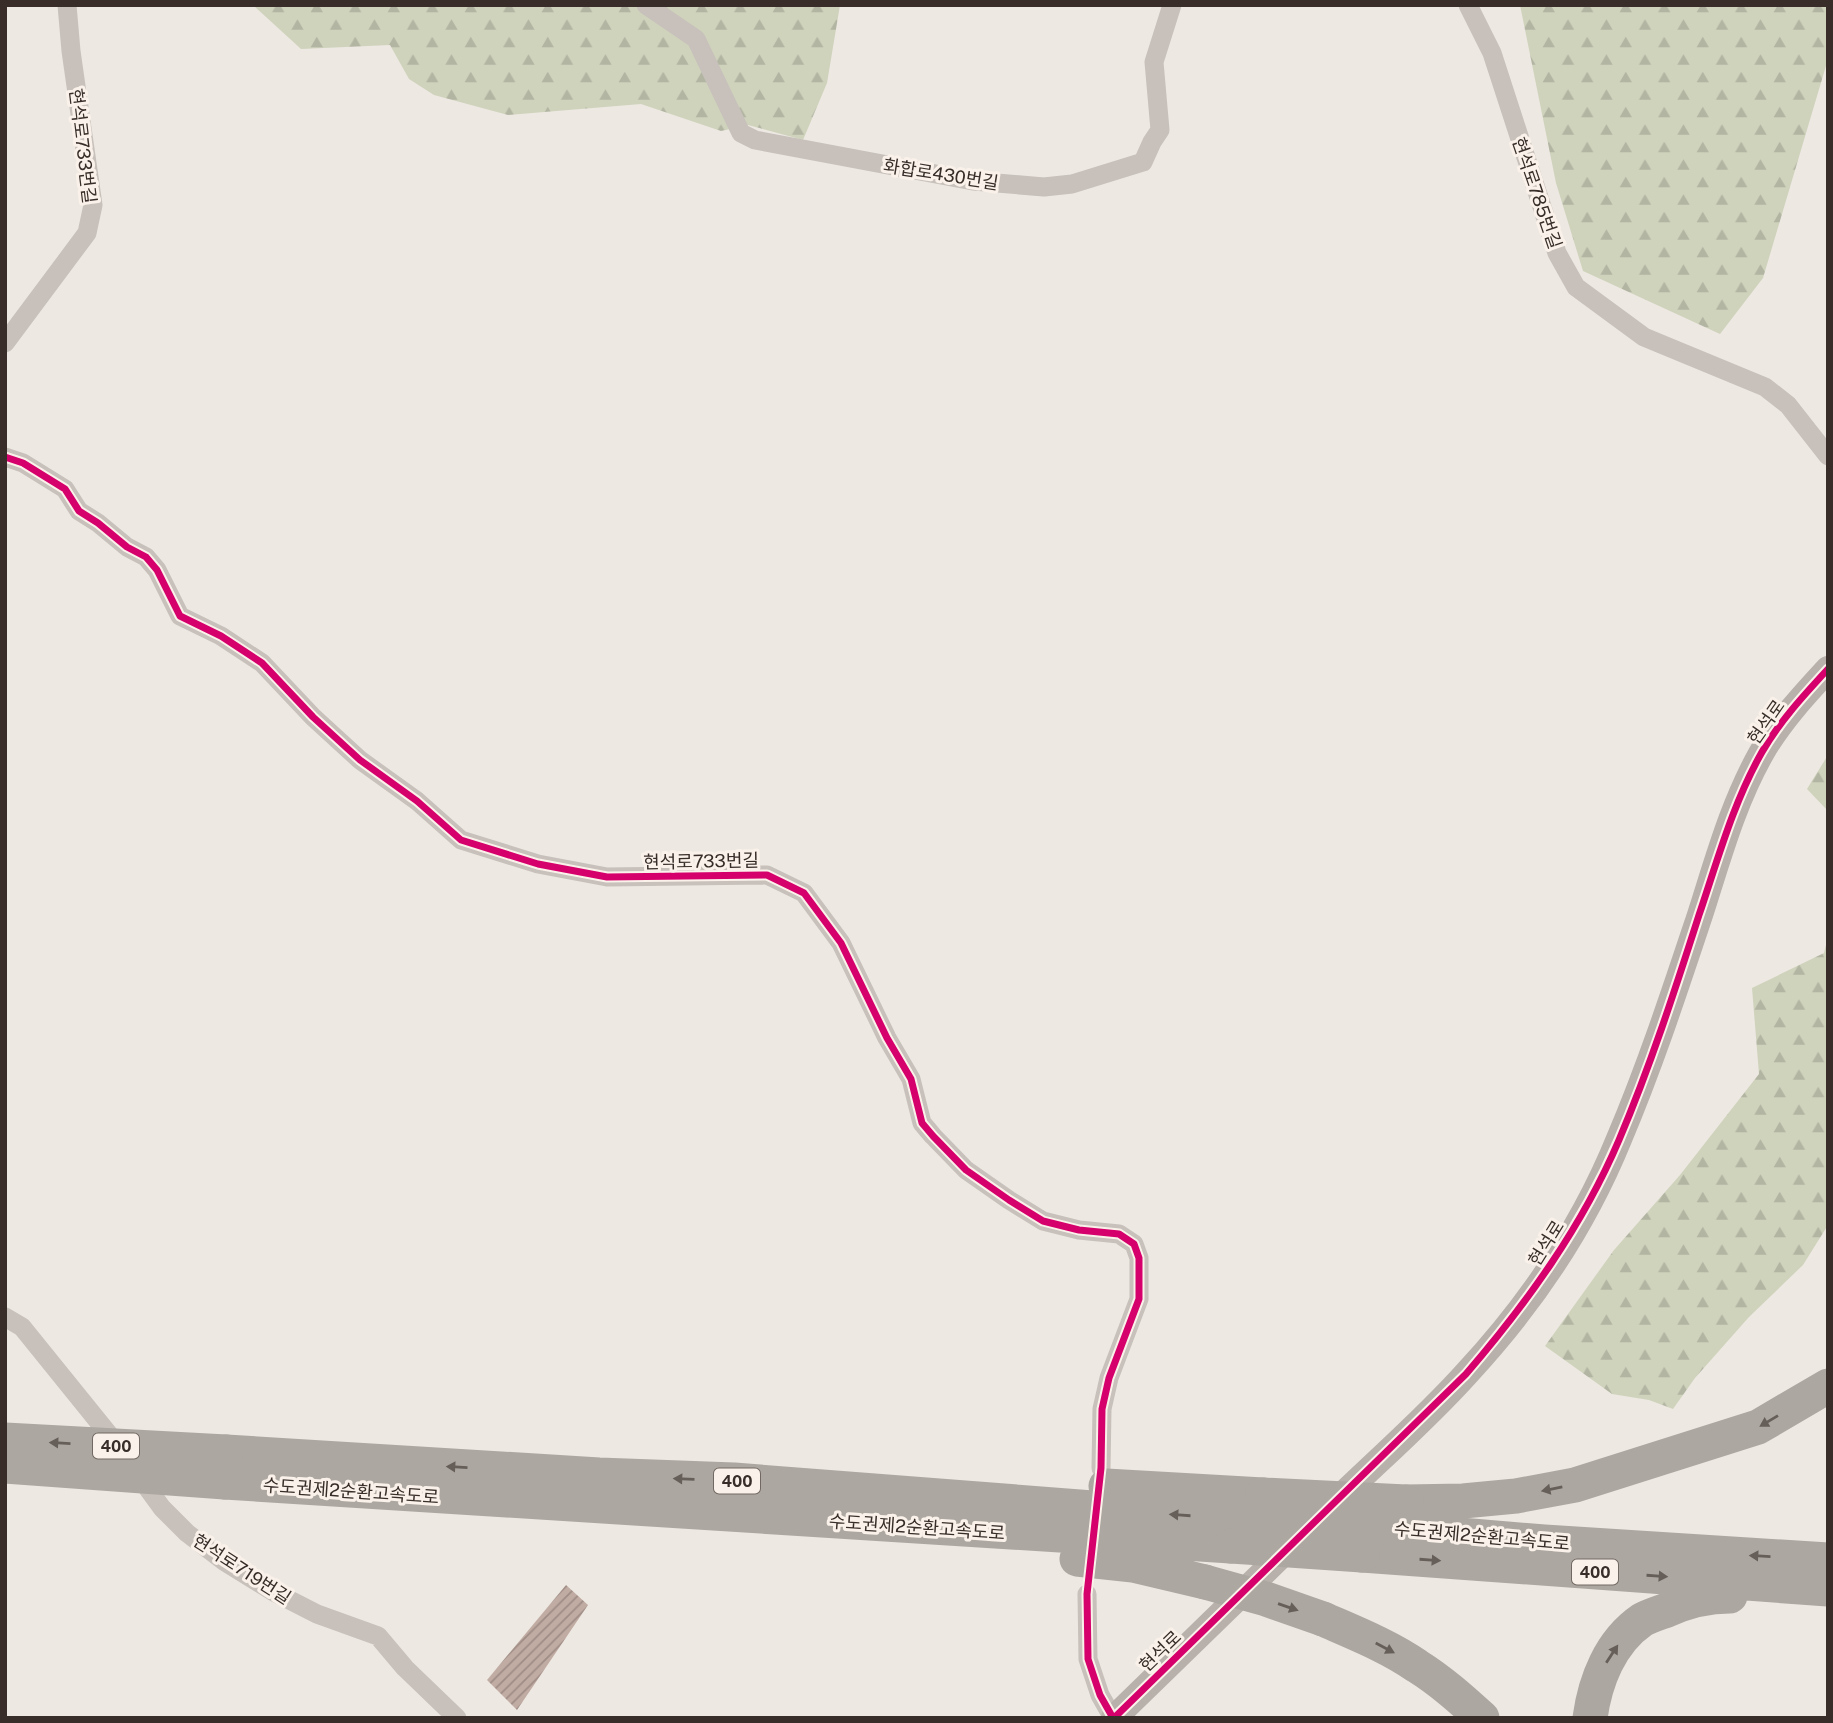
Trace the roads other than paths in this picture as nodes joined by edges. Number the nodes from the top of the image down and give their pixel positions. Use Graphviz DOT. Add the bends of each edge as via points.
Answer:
graph roads {
  1 [pos="67,5"];
  2 [pos="646,5"];
  3 [pos="1172,5"];
  4 [pos="1468,5"];
  5 [pos="5,343"];
  6 [pos="1828,456"];
  7 [pos="5,457"];
  8 [pos="1828,669"];
  9 [pos="5,1317"];
  10 [pos="1828,1386"];
  11 [pos="5,1440"];
  12 [pos="5,1466"];
  13 [pos="226,1467"];
  14 [pos="1101,1468"];
  15 [pos="517,1502"];
  16 [pos="1247,1521"];
  17 [pos="1370,1541"];
  18 [pos="1828,1560"];
  19 [pos="1828,1589"];
  20 [pos="1087,1594"];
  21 [pos="1828,1596"];
  22 [pos="457,1718"];
  23 [pos="1114,1718"];
  24 [pos="1482,1718"];
  25 [pos="1590,1718"];
  1 -- 5 [label="street, 현석로733번길" via="93,205 87,233"];
  2 -- 3 [label="street, 화합로430번길" via="696,39 741,133 755,141 973,181 1044,187 1072,184 1143,162 1160,131 1154,62"];
  4 -- 6 [label="street, 현석로785번길" via="1492,53 1556,253 1576,287 1643,337 1765,387 1788,405"];
  7 -- 14 [label="street, 현석로733번길" via="65,489 79,511 146,557 180,616 262,663 360,760 461,840 538,864 607,877 767,875 804,893 841,943 911,1079 922,1124 933,1136 966,1170 1043,1221 1119,1234 1135,1244 1139,1299 1102,1409"];
  8 -- 23 [label="street, 현석로" via="1778,727 1747,781 1619,1140 1581,1217 1547,1272 1466,1374"];
  9 -- 22 [label="street, 현석로719번길" via="22,1327 187,1534 272,1591 317,1614 378,1636"];
  10 -- 16 [label="highway, one-way, bridge" via="1758,1427 1575,1485 1503,1497 1406,1502"];
  13 -- 11 [label="highway, 수도권제2순환고속도로 / 400, one-way, bridge"];
  12 -- 13 [label="highway, 수도권제2순환고속도로 / 400, bridge"];
  13 -- 15 [label="highway, 수도권제2순환고속도로 / 400"];
  16 -- 13 [label="highway, 수도권제2순환고속도로 / 400, one-way" via="976,1481 734,1480"];
  15 -- 16 [label="highway, 수도권제2순환고속도로 / 400"];
  15 -- 24 [label="highway, one-way, bridge" via="1133,1565 1266,1599 1323,1619 1416,1665"];
  16 -- 17 [label="highway, 수도권제2순환고속도로 / 400, bridge"];
  18 -- 17 [label="highway, 수도권제2순환고속도로 / 400, one-way" via="1544,1542"];
  17 -- 19 [label="highway, 수도권제2순환고속도로 / 400, one-way"];
  20 -- 23 [label="street" via="1088,1659 1100,1695"];
  25 -- 21 [label="highway, one-way" via="1600,1673 1615,1647 1642,1620 1717,1595"];
}
